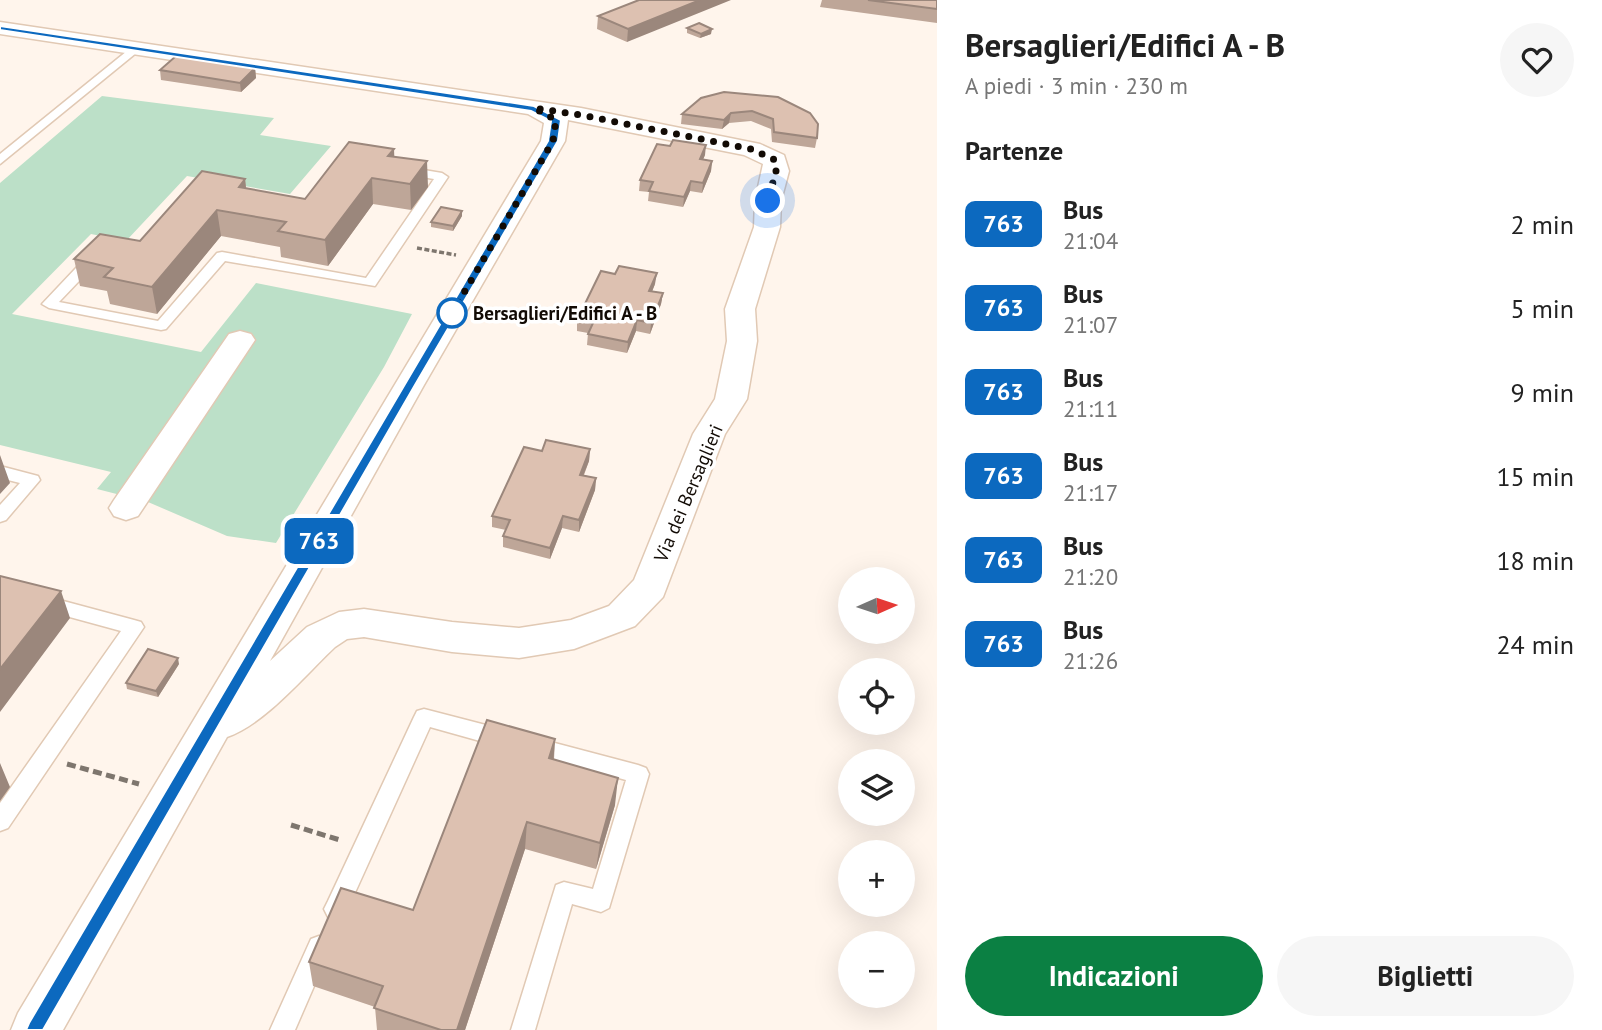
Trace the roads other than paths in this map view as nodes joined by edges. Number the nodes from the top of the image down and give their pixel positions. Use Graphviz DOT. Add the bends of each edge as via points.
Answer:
graph roads {
  1 [pos="0,28"];
  2 [pos="136,49"];
  3 [pos="534,108"];
  4 [pos="0,160"];
  5 [pos="442,177"];
  6 [pos="240,340"];
  7 [pos="0,472"];
  8 [pos="126,508"];
  9 [pos="0,516"];
  10 [pos="0,591"];
  11 [pos="210,730"];
  12 [pos="0,821"];
  13 [pos="36,1030"];
  14 [pos="282,1030"];
  15 [pos="523,1030"];
  1 -- 2 [label="street, Via dei Bersaglieri"];
  2 -- 3 [label="street, Via dei Bersaglieri"];
  2 -- 4 [label="lane"];
  3 -- 11 [label="street, Via dei Bersaglieri" via="556,120 553,141"];
  3 -- 11 [label="street, Via dei Bersaglieri" via="751,149 775,160 767,227 740,309 742,341 731,399 709,434 650,586 622,616 574,634 519,643 364,623 339,626"];
  5 -- 5 [label="lane" via="370,283 222,256 161,326 49,304 98,253 136,261 198,192 305,211 345,161"];
  6 -- 8 [label="street"];
  7 -- 9 [label="lane" via="32,480"];
  10 -- 12 [label="lane" via="134,626"];
  11 -- 13 [label="street, Via dei Bersaglieri"];
  14 -- 15 [label="lane" via="424,718 638,774 601,901 564,892"];
}
